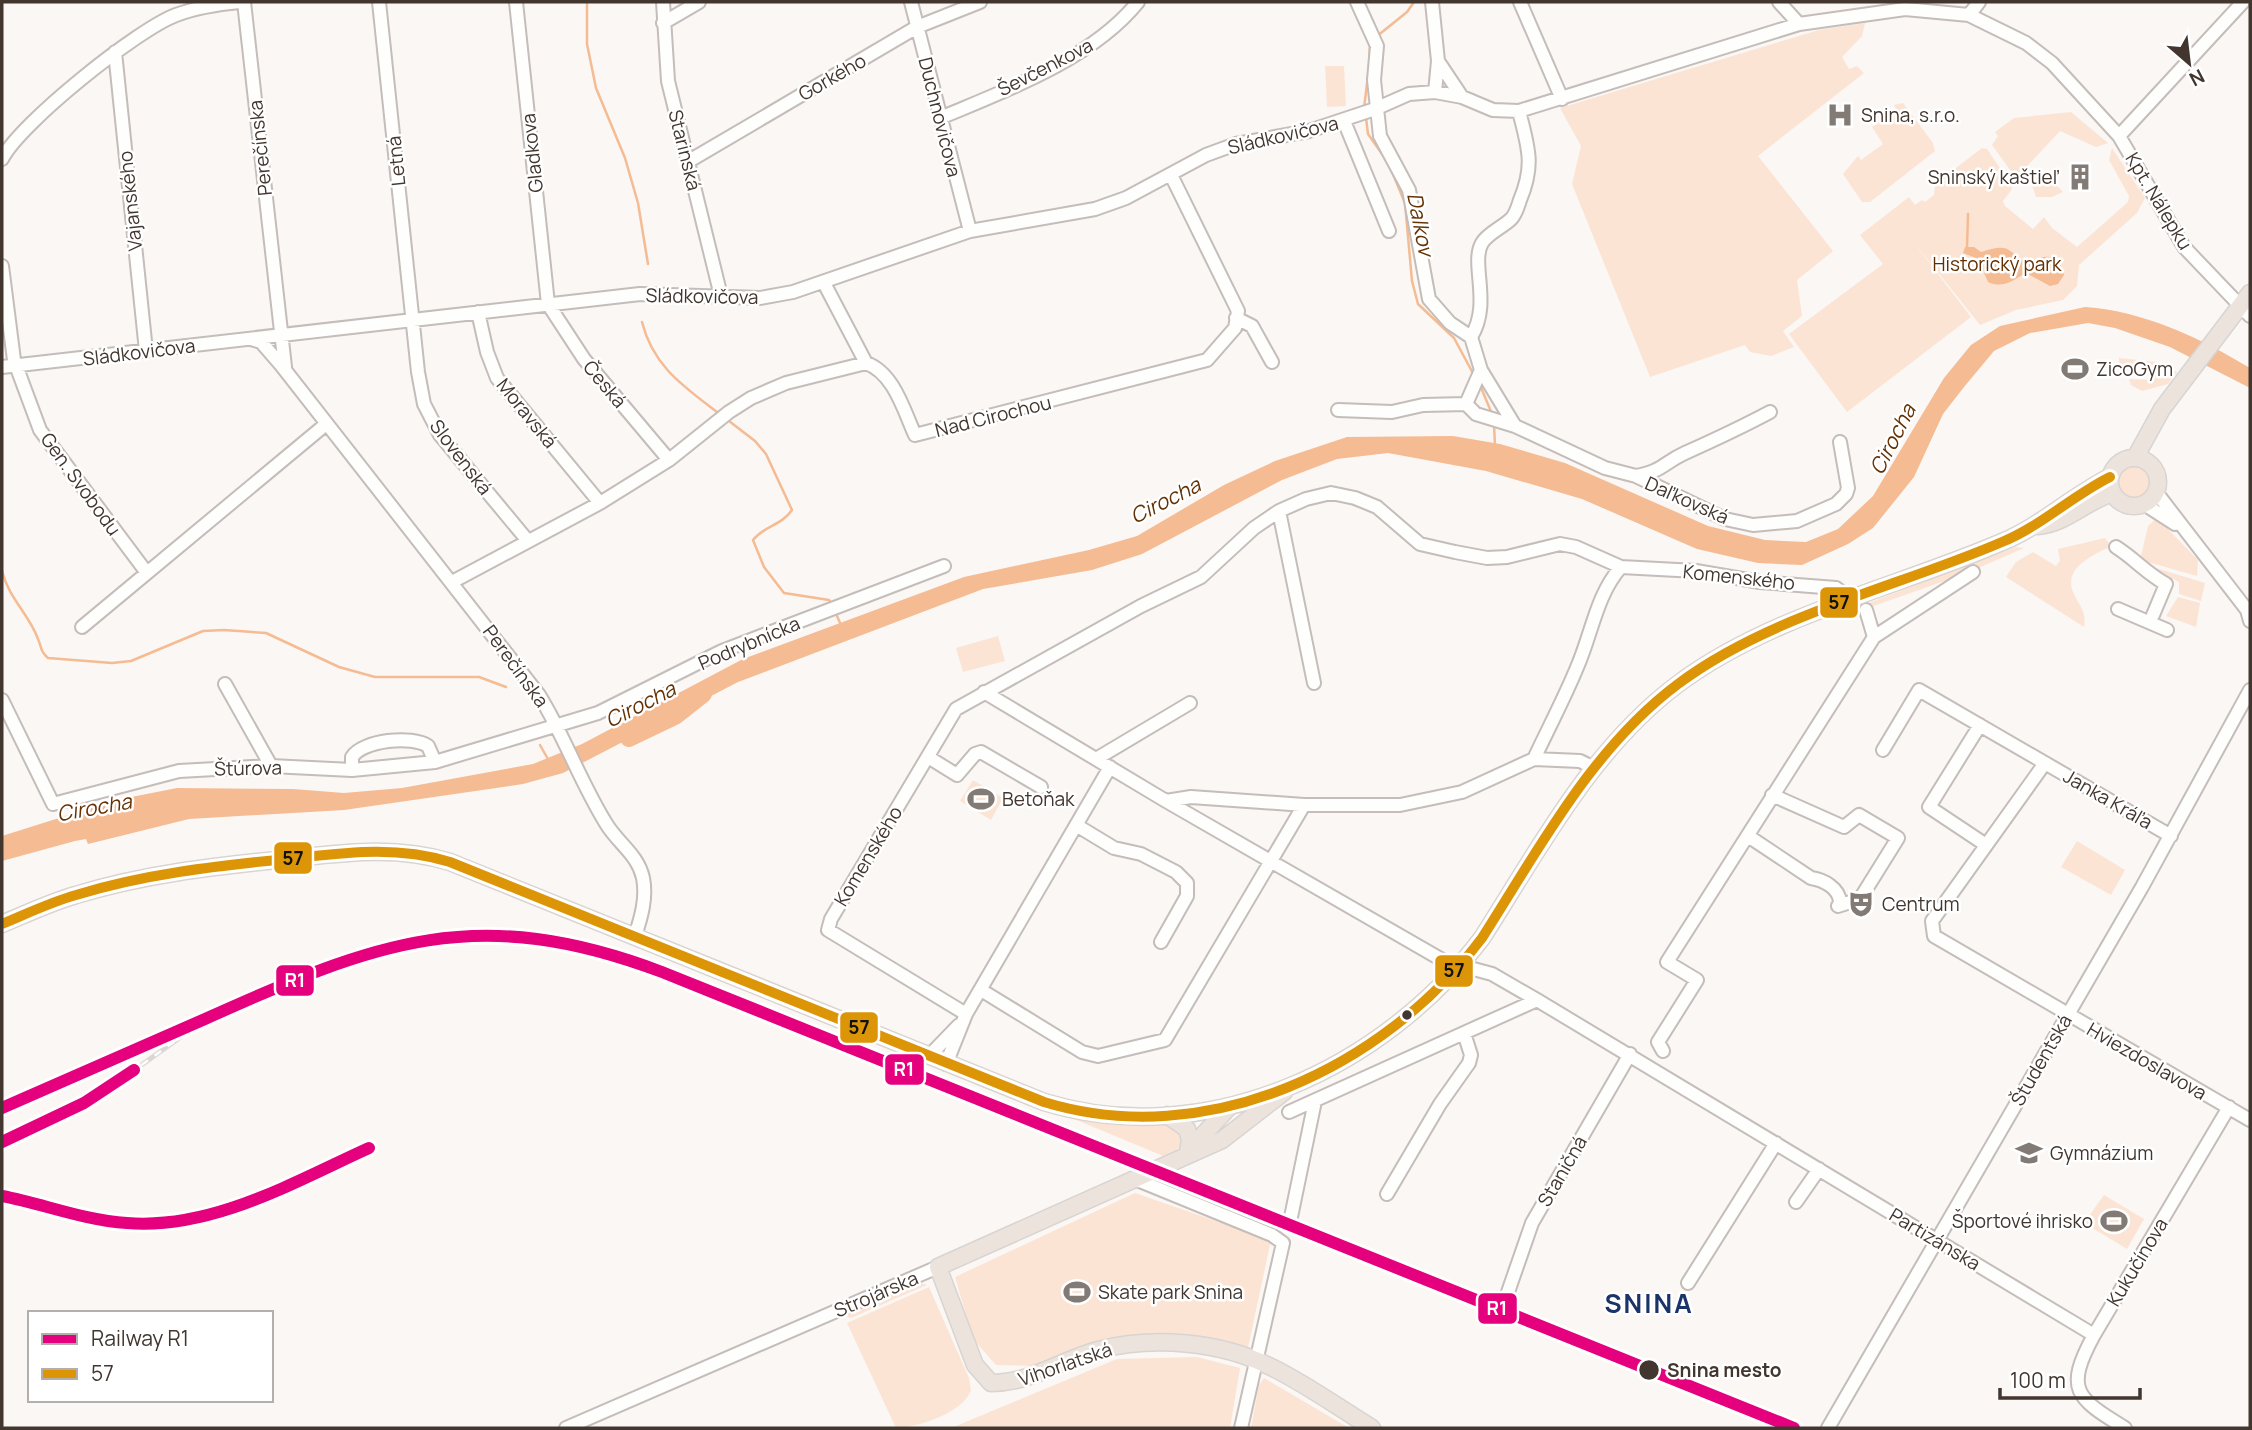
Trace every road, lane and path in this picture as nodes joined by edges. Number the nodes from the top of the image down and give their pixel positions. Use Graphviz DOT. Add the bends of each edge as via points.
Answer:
graph roads {
  1 [pos="242,2"];
  2 [pos="379,2"];
  3 [pos="516,2"];
  4 [pos="663,2"];
  5 [pos="699,2"];
  6 [pos="911,2"];
  7 [pos="980,2"];
  8 [pos="1138,2"];
  9 [pos="1357,2"];
  10 [pos="1432,2"];
  11 [pos="1520,2"];
  12 [pos="1779,2"];
  13 [pos="1979,2"];
  14 [pos="2243,2"];
  15 [pos="1904,6"];
  16 [pos="1969,15"];
  17 [pos="663,23"];
  18 [pos="1799,24"];
  19 [pos="918,27"];
  20 [pos="115,52"];
  21 [pos="1438,61"];
  22 [pos="1435,92"];
  23 [pos="1462,97"];
  24 [pos="1562,99"];
  25 [pos="1519,111"];
  26 [pos="1369,112"];
  27 [pos="940,118"];
  28 [pos="1344,121"];
  29 [pos="2119,136"];
  30 [pos="2,159"];
  31 [pos="689,161"];
  32 [pos="1171,175"];
  33 [pos="970,231"];
  34 [pos="1389,231"];
  35 [pos="2,265"];
  36 [pos="824,283"];
  37 [pos="2250,293"];
  38 [pos="721,296"];
  39 [pos="548,303"];
  40 [pos="2245,311"];
  41 [pos="478,312"];
  42 [pos="1236,318"];
  43 [pos="412,320"];
  44 [pos="1471,337"];
  45 [pos="285,338"];
  46 [pos="249,339"];
  47 [pos="146,351"];
  48 [pos="270,352"];
  49 [pos="1272,362"];
  50 [pos="866,363"];
  51 [pos="275,365"];
  52 [pos="16,366"];
  53 [pos="2,367"];
  54 [pos="1480,371"];
  55 [pos="290,380"];
  56 [pos="1466,404"];
  57 [pos="1338,410"];
  58 [pos="1770,412"];
  59 [pos="325,425"];
  60 [pos="1515,426"];
  61 [pos="1840,442"];
  62 [pos="668,460"];
  63 [pos="2143,461"];
  64 [pos="1657,472"];
  65 [pos="1636,476"];
  66 [pos="2112,485"];
  67 [pos="1655,487"];
  68 [pos="2150,498"];
  69 [pos="600,503"];
  70 [pos="1279,511"];
  71 [pos="528,541"];
  72 [pos="2116,547"];
  73 [pos="944,566"];
  74 [pos="1621,567"];
  75 [pos="1973,572"];
  76 [pos="147,573"];
  77 [pos="452,582"];
  78 [pos="1852,600"];
  79 [pos="2118,609"];
  80 [pos="1866,610"];
  81 [pos="2250,612"];
  82 [pos="2153,615"];
  83 [pos="82,627"];
  84 [pos="2167,630"];
  85 [pos="1874,637"];
  86 [pos="1314,683"];
  87 [pos="225,684"];
  88 [pos="2250,690"];
  89 [pos="991,691"];
  90 [pos="2,700"];
  91 [pos="1190,703"];
  92 [pos="1980,725"];
  93 [pos="559,728"];
  94 [pos="1883,750"];
  95 [pos="928,757"];
  96 [pos="1096,759"];
  97 [pos="1534,759"];
  98 [pos="435,762"];
  99 [pos="2045,763"];
  100 [pos="271,766"];
  101 [pos="1110,767"];
  102 [pos="1594,768"];
  103 [pos="352,770"];
  104 [pos="1041,787"];
  105 [pos="1772,795"];
  106 [pos="1166,801"];
  107 [pos="1304,805"];
  108 [pos="1076,825"];
  109 [pos="1748,836"];
  110 [pos="2171,836"];
  111 [pos="1986,845"];
  112 [pos="1270,859"];
  113 [pos="1932,921"];
  114 [pos="2,924"];
  115 [pos="635,936"];
  116 [pos="1161,942"];
  117 [pos="1461,965"];
  118 [pos="981,990"];
  119 [pos="1537,1000"];
  120 [pos="2063,1012"];
  121 [pos="964,1018"];
  122 [pos="1464,1033"];
  123 [pos="1637,1053"];
  124 [pos="929,1056"];
  125 [pos="946,1064"];
  126 [pos="1289,1088"];
  127 [pos="1315,1101"];
  128 [pos="1229,1107"];
  129 [pos="2229,1107"];
  130 [pos="1289,1112"];
  131 [pos="1167,1115"];
  132 [pos="2250,1120"];
  133 [pos="1230,1133"];
  134 [pos="1776,1143"];
  135 [pos="1187,1153"];
  136 [pos="1819,1169"];
  137 [pos="1135,1179"];
  138 [pos="1387,1194"];
  139 [pos="1796,1202"];
  140 [pos="1291,1217"];
  141 [pos="1937,1240"];
  142 [pos="938,1267"];
  143 [pos="1688,1283"];
  144 [pos="1507,1295"];
  145 [pos="2094,1335"];
  146 [pos="1255,1361"];
  147 [pos="566,1428"];
  148 [pos="1241,1428"];
  149 [pos="1373,1428"];
  150 [pos="1828,1428"];
  151 [pos="2125,1428"];
  1 -- 20 [label="street" via="212,4 175,15"];
  1 -- 45 [label="street, Perečínska"];
  2 -- 43 [label="street, Letná"];
  3 -- 39 [label="street, Gladkova"];
  4 -- 17 [label="street, Starinská"];
  5 -- 17 [label="street"];
  6 -- 19 [label="street, Duchnovičova"];
  7 -- 19 [label="street, Gorkého"];
  8 -- 27 [label="street, Ševčenkova" via="1091,46"];
  9 -- 26 [label="street" via="1374,39"];
  10 -- 21 [label="street"];
  11 -- 24 [label="street"];
  12 -- 18 [label="street"];
  13 -- 16 [label="street"];
  14 -- 29 [label="street, Kpt. Nálepku"];
  15 -- 16 [label="street, Sládkovičova"];
  15 -- 18 [label="street, Sládkovičova"];
  16 -- 29 [label="street, Sládkovičova" via="2026,43 2052,64"];
  17 -- 31 [label="street, Starinská" via="668,81"];
  18 -- 24 [label="street, Sládkovičova"];
  19 -- 27 [label="street, Duchnovičova"];
  19 -- 31 [label="street, Gorkého"];
  20 -- 30 [label="street" via="9,145"];
  20 -- 47 [label="street, Vajanského"];
  21 -- 22 [label="street"];
  21 -- 23 [label="street"];
  22 -- 23 [label="street, Sládkovičova"];
  22 -- 26 [label="street, Sládkovičova" via="1409,94"];
  23 -- 25 [label="street, Sládkovičova" via="1493,110"];
  24 -- 25 [label="street, Sládkovičova"];
  25 -- 44 [label="street" via="1531,157 1530,178 1513,217 1482,243 1482,304 1479,325"];
  26 -- 28 [label="street, Sládkovičova"];
  26 -- 44 [label="street" via="1409,190 1429,299 1450,323"];
  27 -- 33 [label="street, Duchnovičova"];
  28 -- 32 [label="street, Sládkovičova" via="1236,144"];
  28 -- 34 [label="street"];
  29 -- 40 [label="street, Kpt. Nálepku" via="2184,247"];
  31 -- 38 [label="street, Starinská"];
  32 -- 33 [label="street, Sládkovičova" via="1095,209"];
  32 -- 42 [label="street" via="1229,290 1238,311"];
  33 -- 36 [label="street, Sládkovičova"];
  35 -- 52 [label="street, Gen. Svobodu"];
  36 -- 38 [label="street, Sládkovičova" via="760,298"];
  36 -- 50 [label="street"];
  37 -- 40 [label="main road"];
  38 -- 39 [label="street, Sládkovičova" via="640,295"];
  39 -- 41 [label="street, Sládkovičova"];
  39 -- 62 [label="street, Česká" via="584,359"];
  40 -- 63 [label="main road" via="2221,331 2183,384"];
  41 -- 43 [label="street, Sládkovičova"];
  41 -- 69 [label="street, Moravská" via="497,379"];
  42 -- 49 [label="street" via="1252,326"];
  42 -- 50 [label="street, Nad Cirochou" via="1235,328 1207,360 1194,366 915,435 892,387 876,367"];
  43 -- 45 [label="street, Sládkovičova"];
  43 -- 71 [label="street, Slovenská" via="424,404 440,435"];
  44 -- 54 [label="street"];
  45 -- 46 [label="street, Sládkovičova"];
  45 -- 48 [label="street" via="273,339"];
  45 -- 55 [label="street, Perečínska" via="283,362"];
  46 -- 47 [label="street, Sládkovičova"];
  46 -- 48 [label="street, Perečínska" via="261,342"];
  46 -- 51 [label="street, Perečínska"];
  47 -- 52 [label="street, Sládkovičova"];
  48 -- 51 [label="street, Perečínska"];
  48 -- 55 [label="street, Perečínska"];
  50 -- 62 [label="street" via="786,383 751,398"];
  51 -- 55 [label="street, Perečínska"];
  52 -- 53 [label="street, Sládkovičova"];
  52 -- 76 [label="street, Gen. Svobodu" via="40,430"];
  54 -- 56 [label="street"];
  54 -- 60 [label="street"];
  55 -- 59 [label="street, Perečínska"];
  56 -- 57 [label="street" via="1423,405 1392,412"];
  56 -- 60 [label="street, Daľkovská" via="1476,414"];
  58 -- 64 [label="street, Daľkovská" via="1681,454"];
  59 -- 76 [label="street"];
  59 -- 77 [label="street, Perečínska"];
  60 -- 65 [label="street, Daľkovská" via="1605,468"];
  61 -- 67 [label="street, Daľkovská" via="1846,494 1836,504 1797,521 1753,525 1725,519"];
  62 -- 69 [label="street"];
  63 -- 66 [label="main road" via="2119,463"];
  63 -- 68 [label="main road" via="2158,479"];
  64 -- 65 [label="street, Daľkovská"];
  64 -- 67 [label="street"];
  65 -- 67 [label="street, Daľkovská"];
  66 -- 68 [label="main road" via="2124,504"];
  66 -- 78 [label="main road, Strojárska" via="2052,525 2035,527"];
  68 -- 81 [label="street" via="2193,540"];
  69 -- 71 [label="street"];
  70 -- 74 [label="street, Komenského" via="1331,493 1377,507 1420,544 1487,558 1560,544"];
  70 -- 86 [label="street"];
  70 -- 89 [label="street, Komenského" via="1202,577"];
  71 -- 77 [label="street"];
  72 -- 82 [label="street" via="2166,584"];
  73 -- 93 [label="street, Podrybnícka" via="722,651"];
  74 -- 78 [label="street, Komenského" via="1836,587"];
  74 -- 97 [label="street" via="1607,583 1577,667"];
  75 -- 85 [label="street"];
  76 -- 83 [label="street"];
  77 -- 93 [label="street, Perečínska" via="517,664"];
  78 -- 102 [label="main road, Strojárska" via="1768,634 1686,678 1640,717"];
  79 -- 84 [label="street"];
  80 -- 85 [label="street"];
  85 -- 105 [label="street"];
  87 -- 100 [label="street"];
  88 -- 110 [label="street, Študentská"];
  89 -- 95 [label="street, Komenského" via="956,709"];
  89 -- 96 [label="street"];
  90 -- 100 [label="street, Štúrova" via="53,804 179,771"];
  91 -- 96 [label="street"];
  92 -- 94 [label="street, Janka Kráľa" via="1919,690"];
  92 -- 99 [label="street, Janka Kráľa"];
  92 -- 111 [label="street" via="1928,807"];
  93 -- 98 [label="street, Štúrova"];
  93 -- 115 [label="street, Perečínska" via="608,827 632,854 643,878 644,906"];
  95 -- 104 [label="street" via="957,775 982,752"];
  95 -- 121 [label="street, Komenského" via="828,930"];
  96 -- 101 [label="street"];
  97 -- 102 [label="street" via="1580,761"];
  97 -- 107 [label="street" via="1461,792 1412,802"];
  98 -- 103 [label="street, Štúrova"];
  98 -- 103 [label="street" via="428,746 410,740 360,749 352,757"];
  99 -- 110 [label="street, Janka Kráľa"];
  99 -- 111 [label="street, Janka Kráľa"];
  100 -- 103 [label="street, Štúrova"];
  101 -- 106 [label="street"];
  101 -- 108 [label="street"];
  102 -- 117 [label="main road, Strojárska"];
  105 -- 109 [label="street"];
  105 -- 109 [label="street" via="1844,827 1859,815 1898,838 1860,899 1839,904 1836,890"];
  106 -- 107 [label="street" via="1191,797"];
  106 -- 112 [label="street"];
  107 -- 112 [label="street"];
  108 -- 116 [label="street" via="1114,848 1141,854 1176,872 1187,883 1187,896"];
  108 -- 118 [label="street"];
  109 -- 123 [label="street" via="1667,962 1697,980 1660,1046"];
  110 -- 120 [label="street, Študentská"];
  111 -- 113 [label="street, Janka Kráľa"];
  112 -- 117 [label="street" via="1444,961"];
  112 -- 118 [label="street" via="1165,1040 1098,1056 1082,1052"];
  113 -- 120 [label="street, Hviezdoslavova" via="1931,929 1942,941"];
  114 -- 115 [label="main road" via="66,898 146,878 225,865 387,850 450,862"];
  115 -- 124 [label="main road"];
  117 -- 119 [label="street, Partizánska" via="1492,974"];
  117 -- 126 [label="main road, Strojárska" via="1399,1024 1327,1070"];
  118 -- 121 [label="street"];
  119 -- 122 [label="street"];
  119 -- 123 [label="street, Partizánska"];
  120 -- 129 [label="street, Hviezdoslavova"];
  120 -- 141 [label="street, Študentská"];
  121 -- 124 [label="street"];
  121 -- 125 [label="street"];
  122 -- 127 [label="street"];
  122 -- 138 [label="street" via="1469,1063"];
  123 -- 134 [label="street, Partizánska"];
  123 -- 144 [label="street, Staničná" via="1532,1223"];
  124 -- 125 [label="main road"];
  125 -- 131 [label="main road" via="1073,1110"];
  126 -- 128 [label="main road, Strojárska"];
  126 -- 133 [label="main road, Strojárska"];
  127 -- 130 [label="street"];
  127 -- 140 [label="street"];
  128 -- 131 [label="main road"];
  128 -- 133 [label="main road" via="1234,1121"];
  128 -- 135 [label="main road, Strojárska"];
  129 -- 132 [label="street"];
  129 -- 145 [label="street, Kukučínova"];
  131 -- 135 [label="main road" via="1187,1129"];
  133 -- 135 [label="main road, Strojárska"];
  134 -- 136 [label="street, Partizánska"];
  134 -- 143 [label="street"];
  135 -- 137 [label="main road, Strojárska"];
  136 -- 139 [label="street"];
  136 -- 141 [label="street, Partizánska"];
  137 -- 142 [label="main road, Strojárska"];
  137 -- 146 [label="street" via="1283,1243"];
  141 -- 145 [label="street, Partizánska"];
  141 -- 150 [label="street, Študentská"];
  142 -- 146 [label="main road, Vihorlatská" via="975,1365 991,1383 1015,1383 1096,1350 1136,1343 1206,1347"];
  142 -- 147 [label="street, Strojárska"];
  145 -- 151 [label="street, Kukučínova" via="2076,1374 2080,1392 2088,1405"];
  146 -- 148 [label="street"];
  146 -- 149 [label="main road, Vihorlatská"];
}
